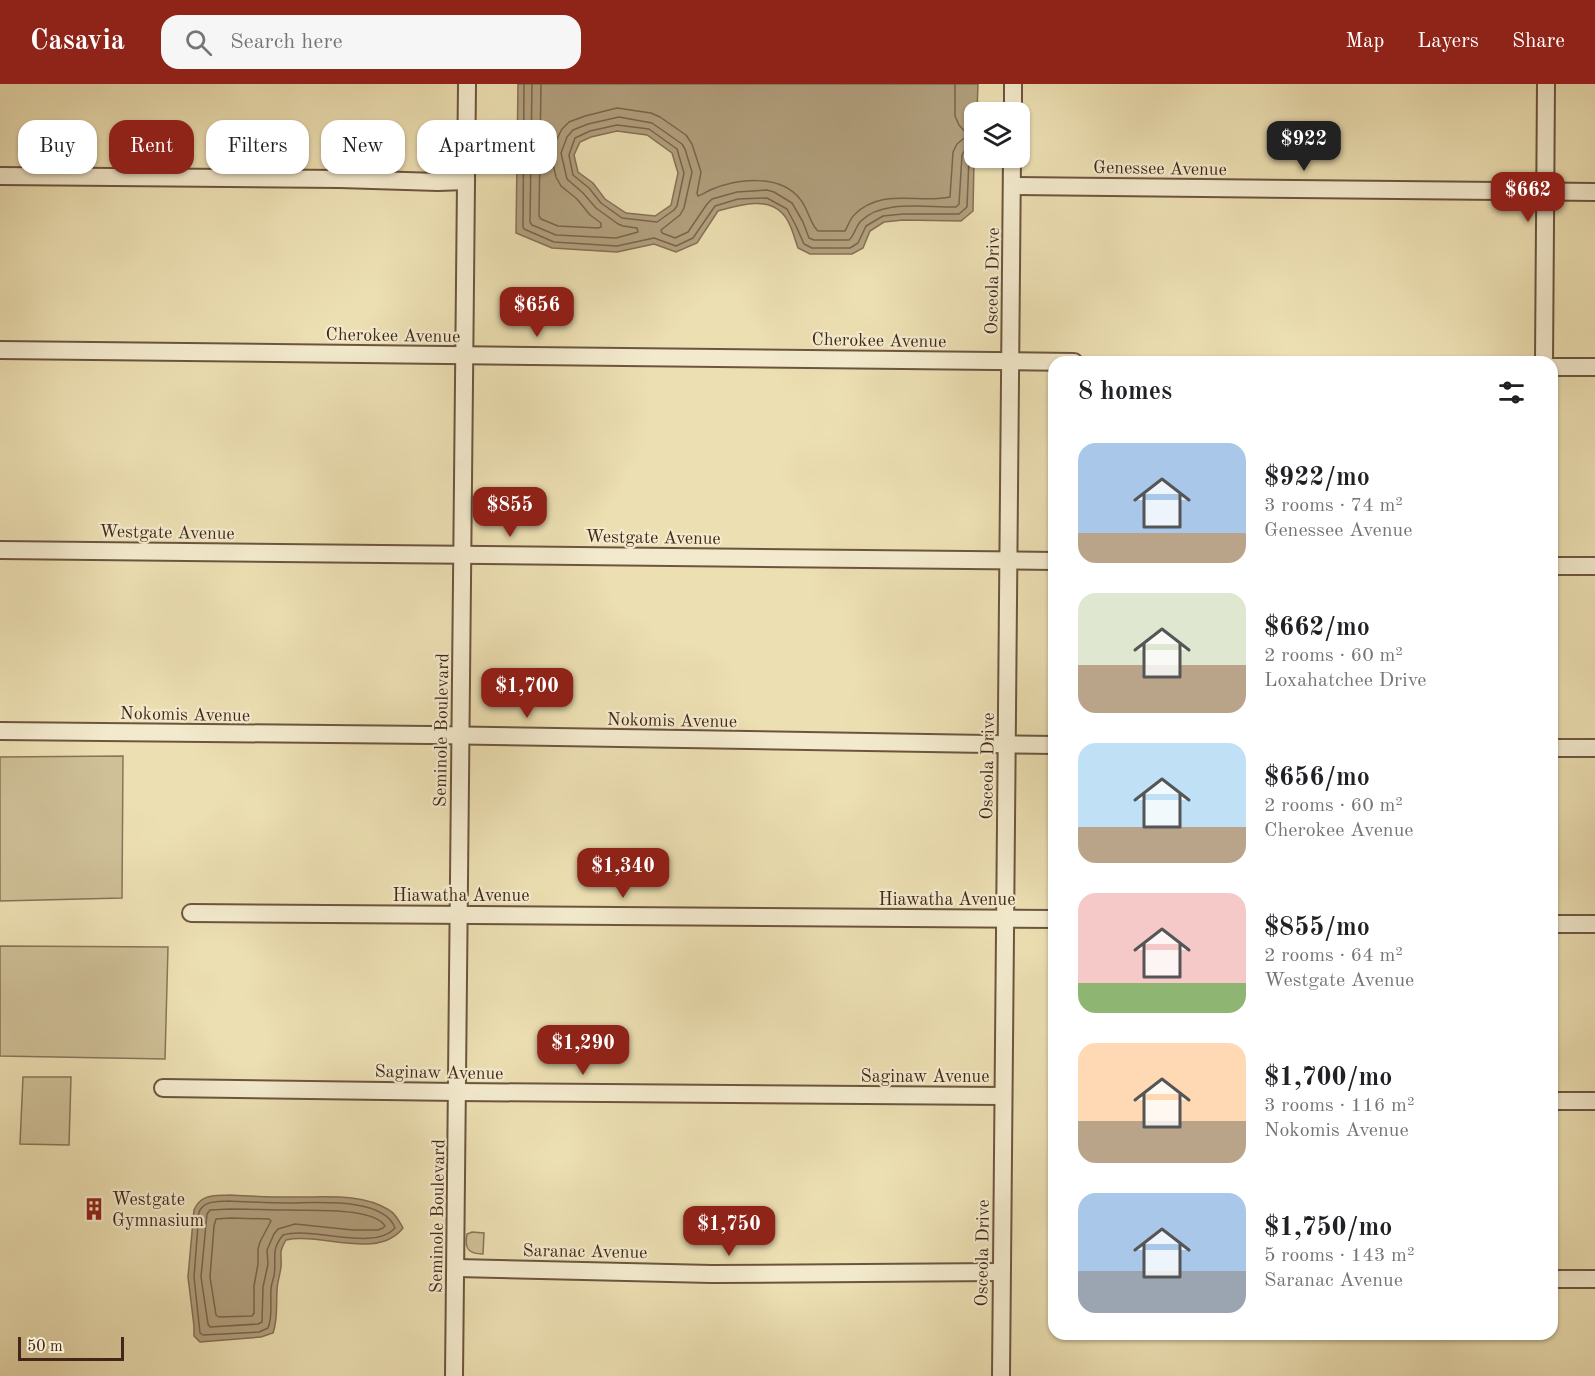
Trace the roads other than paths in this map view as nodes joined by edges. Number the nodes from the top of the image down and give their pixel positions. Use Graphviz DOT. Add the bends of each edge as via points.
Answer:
graph roads {
  1 [pos="467,84"];
  2 [pos="1013,84"];
  3 [pos="1546,84"];
  4 [pos="1013,102"];
  5 [pos="1012,168"];
  6 [pos="0,176"];
  7 [pos="466,181"];
  8 [pos="1012,186"];
  9 [pos="1546,192"];
  10 [pos="1595,192"];
  11 [pos="0,350"];
  12 [pos="464,355"];
  13 [pos="1544,356"];
  14 [pos="1010,361"];
  15 [pos="1048,362"];
  16 [pos="1558,367"];
  17 [pos="1595,367"];
  18 [pos="0,550"];
  19 [pos="463,555"];
  20 [pos="1009,560"];
  21 [pos="1048,561"];
  22 [pos="1558,566"];
  23 [pos="1595,566"];
  24 [pos="0,731"];
  25 [pos="461,735"];
  26 [pos="1007,745"];
  27 [pos="1048,745"];
  28 [pos="1558,748"];
  29 [pos="1595,748"];
  30 [pos="191,914"];
  31 [pos="458,914"];
  32 [pos="1004,919"];
  33 [pos="1048,919"];
  34 [pos="1558,924"];
  35 [pos="1595,924"];
  36 [pos="163,1088"];
  37 [pos="458,1092"];
  38 [pos="1003,1096"];
  39 [pos="1558,1101"];
  40 [pos="1595,1101"];
  41 [pos="456,1268"];
  42 [pos="1001,1272"];
  43 [pos="1558,1279"];
  44 [pos="1595,1280"];
  45 [pos="454,1376"];
  46 [pos="1001,1376"];
  1 -- 7 [label="street, Seminole Boulevard"];
  2 -- 4 [label="street"];
  3 -- 9 [label="street"];
  5 -- 8 [label="street, Osceola Drive"];
  6 -- 7 [label="street"];
  7 -- 12 [label="street, Seminole Boulevard"];
  8 -- 9 [label="street, Genessee Avenue"];
  8 -- 14 [label="street, Osceola Drive"];
  9 -- 10 [label="street, Genessee Avenue"];
  9 -- 13 [label="street"];
  11 -- 12 [label="street, Cherokee Avenue"];
  12 -- 14 [label="street, Cherokee Avenue"];
  12 -- 19 [label="street, Seminole Boulevard"];
  14 -- 15 [label="street, Cherokee Avenue"];
  14 -- 20 [label="street, Osceola Drive"];
  16 -- 17 [label="street"];
  18 -- 19 [label="street, Westgate Avenue"];
  19 -- 20 [label="street, Westgate Avenue"];
  19 -- 25 [label="street, Seminole Boulevard"];
  20 -- 21 [label="street, Westgate Avenue"];
  20 -- 26 [label="street, Osceola Drive"];
  22 -- 23 [label="street"];
  24 -- 25 [label="street, Nokomis Avenue"];
  25 -- 26 [label="street, Nokomis Avenue"];
  25 -- 31 [label="street, Seminole Boulevard"];
  26 -- 27 [label="street, Nokomis Avenue"];
  26 -- 32 [label="street, Osceola Drive"];
  28 -- 29 [label="street"];
  30 -- 31 [label="street, Hiawatha Avenue"];
  31 -- 32 [label="street, Hiawatha Avenue"];
  31 -- 37 [label="street, Seminole Boulevard"];
  32 -- 33 [label="street, Hiawatha Avenue"];
  32 -- 38 [label="street, Osceola Drive"];
  34 -- 35 [label="street"];
  36 -- 37 [label="street, Saginaw Avenue"];
  37 -- 38 [label="street, Saginaw Avenue"];
  37 -- 41 [label="street, Seminole Boulevard"];
  38 -- 42 [label="street, Osceola Drive"];
  39 -- 40 [label="street"];
  41 -- 42 [label="street, Saranac Avenue" via="712,1274"];
  41 -- 45 [label="street, Seminole Boulevard"];
  42 -- 46 [label="street, Osceola Drive"];
  43 -- 44 [label="street"];
}
